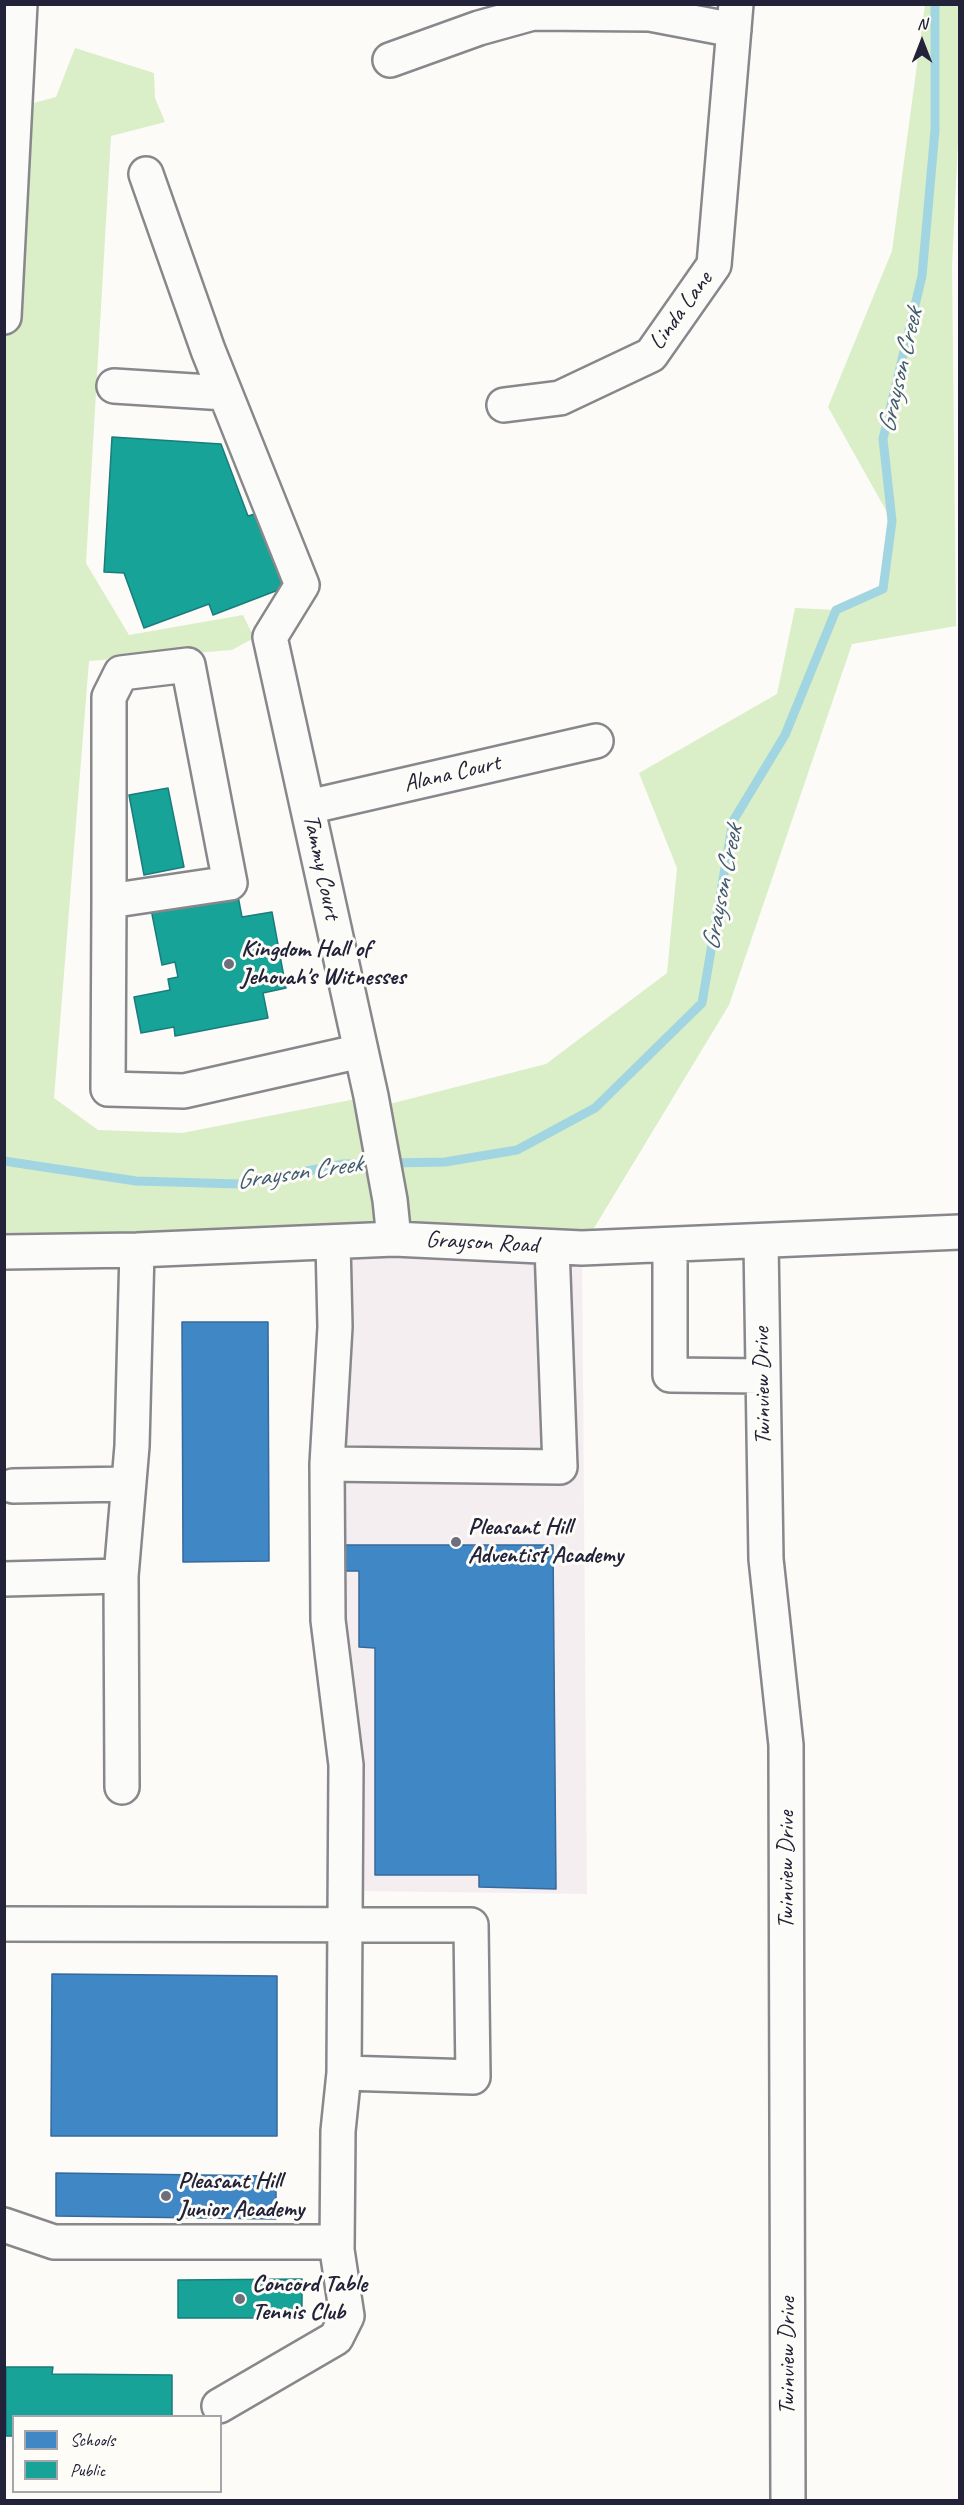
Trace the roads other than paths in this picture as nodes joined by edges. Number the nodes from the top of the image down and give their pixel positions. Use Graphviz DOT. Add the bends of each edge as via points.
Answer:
graph roads {
  1 [pos="20,4"];
  2 [pos="735,17"];
  3 [pos="390,60"];
  4 [pos="146,174"];
  5 [pos="4,317"];
  6 [pos="114,386"];
  7 [pos="225,393"];
  8 [pos="504,405"];
  9 [pos="596,741"];
  10 [pos="308,807"];
  11 [pos="109,901"];
  12 [pos="361,1051"];
  13 [pos="960,1232"];
  14 [pos="394,1239"];
  15 [pos="333,1242"];
  16 [pos="761,1242"];
  17 [pos="670,1245"];
  18 [pos="552,1247"];
  19 [pos="137,1250"];
  20 [pos="4,1252"];
  21 [pos="763,1376"];
  22 [pos="327,1464"];
  23 [pos="128,1484"];
  24 [pos="13,1486"];
  25 [pos="121,1576"];
  26 [pos="4,1579"];
  27 [pos="122,1787"];
  28 [pos="4,1924"];
  29 [pos="345,1925"];
  30 [pos="344,2073"];
  31 [pos="4,2225"];
  32 [pos="337,2242"];
  33 [pos="219,2406"];
  34 [pos="788,2500"];
  1 -- 5 [label="street"];
  2 -- 3 [label="street" via="533,13"];
  2 -- 8 [label="street, Linda Lane" via="714,265 651,355 560,398"];
  4 -- 7 [label="street"];
  6 -- 7 [label="street"];
  7 -- 10 [label="street, Tammy Court" via="302,585 270,637"];
  9 -- 10 [label="street, Alana Court"];
  10 -- 12 [label="street, Tammy Court"];
  11 -- 11 [label="street" via="110,697 122,673 188,665 230,883"];
  11 -- 12 [label="street" via="108,1089 184,1090"];
  12 -- 14 [label="street, Tammy Court"];
  13 -- 16 [label="street, Grayson Road"];
  14 -- 15 [label="street, Grayson Road"];
  14 -- 18 [label="street, Grayson Road"];
  15 -- 19 [label="street, Grayson Road"];
  15 -- 22 [label="street" via="335,1327"];
  16 -- 17 [label="street, Grayson Road"];
  16 -- 21 [label="street, Twinview Drive"];
  17 -- 18 [label="street, Grayson Road"];
  17 -- 21 [label="street" via="670,1375"];
  18 -- 22 [label="street" via="560,1467"];
  19 -- 20 [label="street, Grayson Road"];
  19 -- 23 [label="street"];
  21 -- 34 [label="street, Twinview Drive" via="766,1559 786,1745"];
  22 -- 29 [label="street" via="328,1620 346,1766"];
  23 -- 24 [label="street"];
  23 -- 25 [label="street"];
  25 -- 26 [label="street"];
  25 -- 27 [label="street"];
  28 -- 29 [label="street"];
  29 -- 30 [label="street"];
  29 -- 30 [label="street" via="471,1925 473,2077"];
  30 -- 32 [label="street" via="338,2131"];
  31 -- 32 [label="street" via="54,2242"];
  32 -- 33 [label="street" via="347,2316 336,2338"];
}
